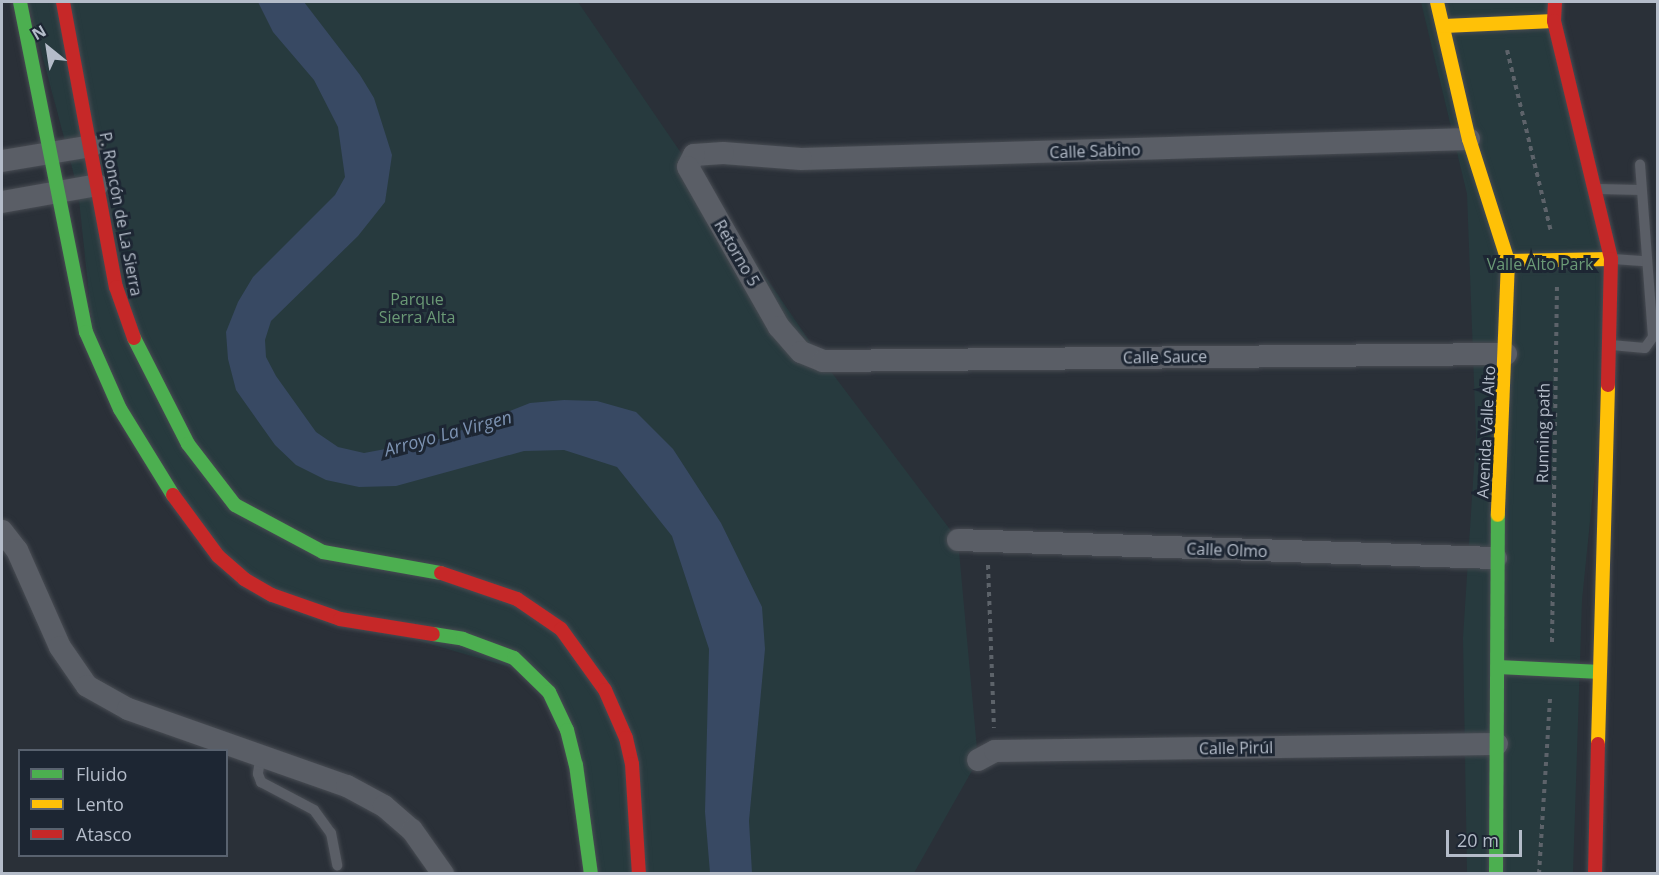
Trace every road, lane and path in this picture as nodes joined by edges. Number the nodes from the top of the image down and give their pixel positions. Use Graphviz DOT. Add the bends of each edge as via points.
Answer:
graph roads {
  1 [pos="20,2"];
  2 [pos="63,2"];
  3 [pos="1437,2"];
  4 [pos="1556,2"];
  5 [pos="1554,21"];
  6 [pos="1501,25"];
  7 [pos="1444,27"];
  8 [pos="1468,140"];
  9 [pos="92,146"];
  10 [pos="50,152"];
  11 [pos="723,153"];
  12 [pos="2,161"];
  13 [pos="1640,164"];
  14 [pos="97,185"];
  15 [pos="1595,189"];
  16 [pos="1641,190"];
  17 [pos="57,192"];
  18 [pos="2,202"];
  19 [pos="1557,257"];
  20 [pos="1611,259"];
  21 [pos="1508,261"];
  22 [pos="1645,261"];
  23 [pos="1608,345"];
  24 [pos="1506,354"];
  25 [pos="824,361"];
  26 [pos="2,531"];
  27 [pos="958,540"];
  28 [pos="988,543"];
  29 [pos="1496,558"];
  30 [pos="1500,667"];
  31 [pos="1551,670"];
  32 [pos="1599,672"];
  33 [pos="1497,744"];
  34 [pos="261,754"];
  35 [pos="986,756"];
  36 [pos="338,865"];
  37 [pos="443,873"];
  38 [pos="591,873"];
  39 [pos="639,873"];
  40 [pos="1496,873"];
  41 [pos="1539,873"];
  42 [pos="1595,873"];
  1 -- 10 [label="street"];
  2 -- 9 [label="street, P. Roncón de La Sierra"];
  3 -- 7 [label="street, Avenida Valle Alto"];
  4 -- 5 [label="street"];
  5 -- 6 [label="street"];
  5 -- 15 [label="street"];
  6 -- 7 [label="street"];
  6 -- 19 [label="path, Running path"];
  7 -- 8 [label="street, Avenida Valle Alto"];
  8 -- 11 [label="street, Calle Sabino" via="801,159"];
  8 -- 21 [label="street, Avenida Valle Alto"];
  9 -- 10 [label="street"];
  9 -- 14 [label="street, P. Roncón de La Sierra"];
  10 -- 12 [label="street"];
  10 -- 17 [label="street"];
  11 -- 25 [label="street, Retorno 5" via="694,155 688,167 779,327 801,352"];
  13 -- 16 [label="lane"];
  14 -- 17 [label="street"];
  14 -- 39 [label="street, P. Roncón de La Sierra" via="116,287 137,348 183,435 235,505 323,552 461,577 509,596 541,613 576,647 605,690 626,738 632,764"];
  15 -- 16 [label="lane"];
  15 -- 20 [label="street"];
  16 -- 22 [label="lane"];
  17 -- 18 [label="street"];
  17 -- 38 [label="street" via="79,306 96,362 191,524 244,579 272,595 340,619 463,639 514,658 534,674 549,692 567,730 576,765"];
  19 -- 20 [label="street"];
  19 -- 21 [label="street"];
  19 -- 31 [label="path, Running path"];
  20 -- 22 [label="lane"];
  20 -- 23 [label="street"];
  21 -- 24 [label="street, Avenida Valle Alto"];
  22 -- 23 [label="lane" via="1650,345"];
  23 -- 32 [label="street"];
  24 -- 25 [label="street, Calle Sauce"];
  24 -- 29 [label="street, Avenida Valle Alto"];
  26 -- 34 [label="street" via="17,550 60,647 87,686 128,709"];
  27 -- 28 [label="street, Calle Olmo"];
  28 -- 29 [label="street, Calle Olmo"];
  28 -- 35 [label="path"];
  29 -- 30 [label="street, Avenida Valle Alto"];
  30 -- 31 [label="street"];
  30 -- 33 [label="street, Avenida Valle Alto"];
  31 -- 32 [label="street"];
  31 -- 41 [label="path, Running path"];
  32 -- 42 [label="street"];
  33 -- 35 [label="street, Calle Pirúl"];
  33 -- 40 [label="street, Avenida Valle Alto"];
  34 -- 36 [label="lane" via="261,782 314,810 331,833"];
  34 -- 37 [label="street" via="347,786 384,806 412,830"];
}
